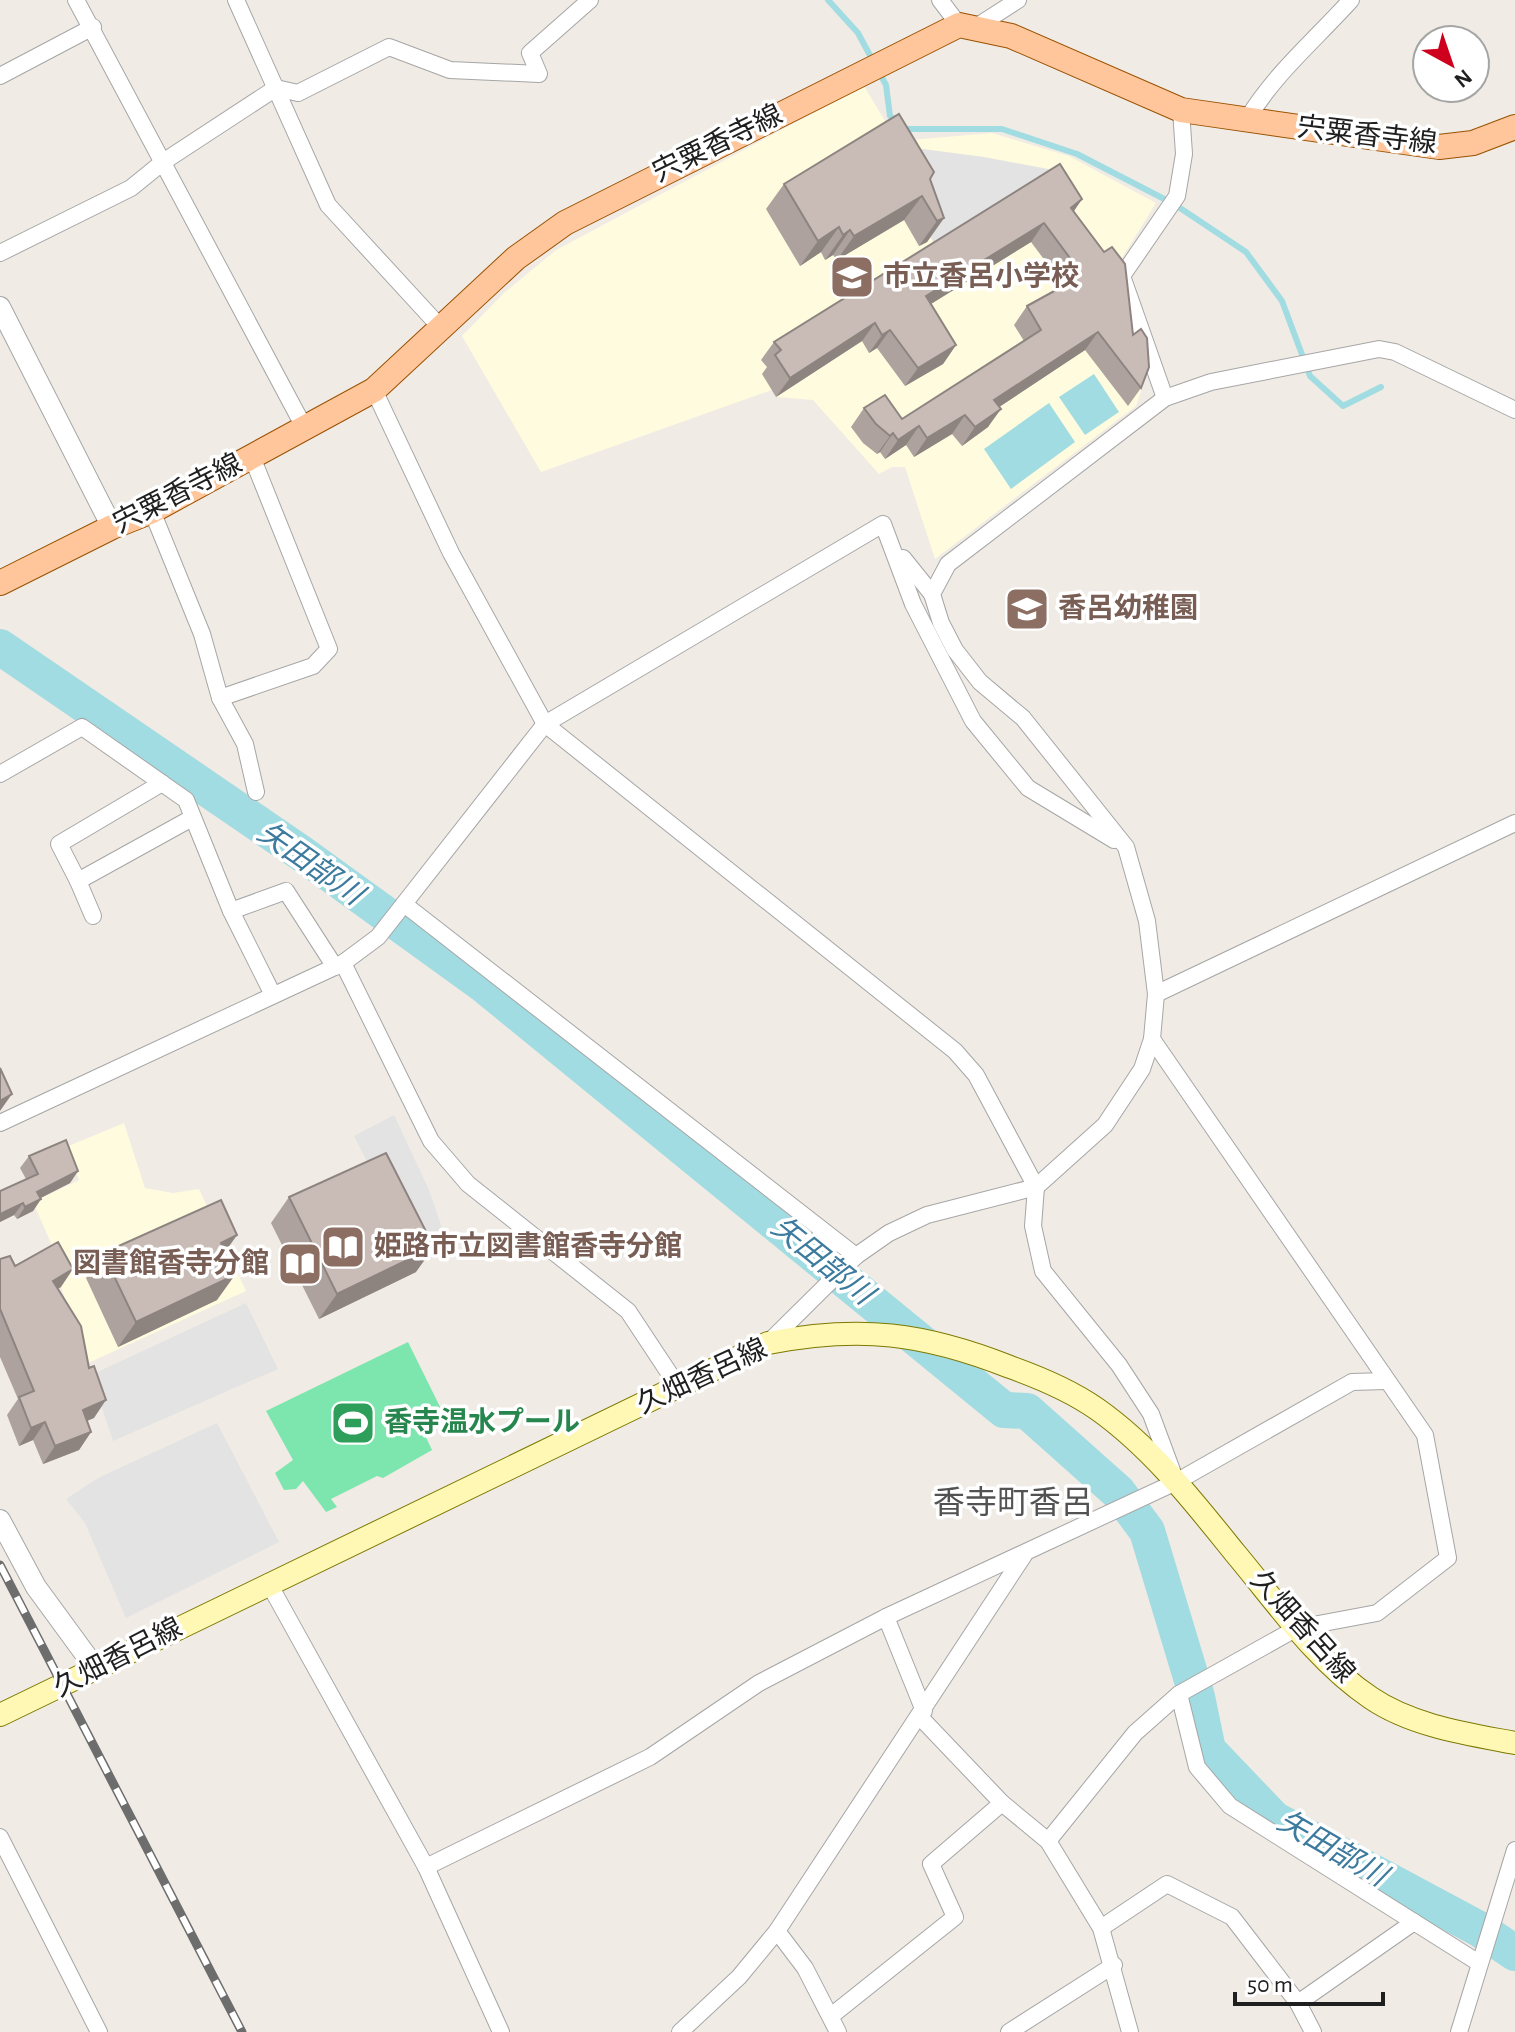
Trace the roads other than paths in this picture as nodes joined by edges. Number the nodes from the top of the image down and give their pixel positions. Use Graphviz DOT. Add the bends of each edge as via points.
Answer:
graph roads {
  1 [pos="76,0"];
  2 [pos="236,0"];
  3 [pos="590,0"];
  4 [pos="940,0"];
  5 [pos="1018,0"];
  6 [pos="1351,0"];
  7 [pos="967,26"];
  8 [pos="93,27"];
  9 [pos="0,76"];
  10 [pos="276,88"];
  11 [pos="1181,110"];
  12 [pos="1246,121"];
  13 [pos="1515,127"];
  14 [pos="163,162"];
  15 [pos="0,253"];
  16 [pos="0,307"];
  17 [pos="442,329"];
  18 [pos="374,390"];
  19 [pos="1165,398"];
  20 [pos="1515,410"];
  21 [pos="304,427"];
  22 [pos="252,457"];
  23 [pos="152,511"];
  24 [pos="883,524"];
  25 [pos="112,527"];
  26 [pos="0,583"];
  27 [pos="932,594"];
  28 [pos="220,698"];
  29 [pos="545,724"];
  30 [pos="0,774"];
  31 [pos="162,783"];
  32 [pos="256,792"];
  33 [pos="192,818"];
  34 [pos="1515,823"];
  35 [pos="1126,847"];
  36 [pos="78,881"];
  37 [pos="404,904"];
  38 [pos="231,911"];
  39 [pos="93,916"];
  40 [pos="339,965"];
  41 [pos="1156,994"];
  42 [pos="273,995"];
  43 [pos="1152,1039"];
  44 [pos="0,1123"];
  45 [pos="1036,1187"];
  46 [pos="856,1256"];
  47 [pos="768,1343"];
  48 [pos="1386,1381"];
  49 [pos="679,1388"];
  50 [pos="1176,1482"];
  51 [pos="0,1520"];
  52 [pos="1024,1555"];
  53 [pos="268,1582"];
  54 [pos="886,1617"];
  55 [pos="1297,1628"];
  56 [pos="96,1669"];
  57 [pos="1179,1694"];
  58 [pos="922,1714"];
  59 [pos="0,1715"];
  60 [pos="1515,1743"];
  61 [pos="1002,1803"];
  62 [pos="0,1837"];
  63 [pos="1048,1841"];
  64 [pos="1515,1850"];
  65 [pos="426,1867"];
  66 [pos="1414,1922"];
  67 [pos="1101,1928"];
  68 [pos="777,1931"];
  69 [pos="1479,1963"];
  70 [pos="1114,1965"];
  71 [pos="1298,2003"];
  72 [pos="831,2016"];
  73 [pos="99,2032"];
  74 [pos="501,2032"];
  75 [pos="680,2032"];
  76 [pos="838,2032"];
  77 [pos="1009,2032"];
  78 [pos="1130,2032"];
  79 [pos="1313,2032"];
  80 [pos="1459,2032"];
  1 -- 8 [label="street"];
  2 -- 10 [label="street"];
  3 -- 10 [label="street" via="530,53 539,74 450,70 389,47 298,93"];
  4 -- 7 [label="street"];
  5 -- 7 [label="street"];
  6 -- 12 [label="street" via="1268,85"];
  7 -- 11 [label="main road, 宍粟香寺線" via="1011,36"];
  7 -- 17 [label="main road, 宍粟香寺線" via="878,65 565,223 516,258"];
  8 -- 9 [label="street"];
  8 -- 14 [label="street"];
  10 -- 14 [label="street"];
  10 -- 17 [label="street" via="328,205"];
  11 -- 12 [label="main road, 宍粟香寺線"];
  11 -- 19 [label="street" via="1184,154 1177,196 1122,276"];
  12 -- 13 [label="main road, 宍粟香寺線" via="1439,147 1473,143"];
  14 -- 15 [label="street" via="131,188"];
  14 -- 21 [label="street"];
  16 -- 25 [label="street"];
  17 -- 18 [label="main road, 宍粟香寺線"];
  18 -- 21 [label="main road, 宍粟香寺線"];
  18 -- 29 [label="street" via="451,553"];
  19 -- 20 [label="street" via="1211,382 1379,349"];
  19 -- 27 [label="street" via="948,564"];
  21 -- 22 [label="main road, 宍粟香寺線"];
  22 -- 23 [label="main road, 宍粟香寺線"];
  22 -- 28 [label="street" via="329,649 313,666"];
  23 -- 25 [label="main road, 宍粟香寺線"];
  23 -- 28 [label="street" via="202,634"];
  24 -- 27 [label="street" via="911,571"];
  24 -- 29 [label="street"];
  24 -- 35 [label="street" via="913,604 973,721 1028,788"];
  25 -- 26 [label="main road, 宍粟香寺線"];
  27 -- 35 [label="street" via="955,650 980,682 1023,718"];
  28 -- 32 [label="street" via="245,744"];
  29 -- 37 [label="street"];
  29 -- 45 [label="street" via="955,1051 976,1075"];
  30 -- 31 [label="street" via="82,727"];
  31 -- 33 [label="street" via="186,800"];
  31 -- 36 [label="street" via="59,844"];
  33 -- 36 [label="street"];
  33 -- 38 [label="street"];
  34 -- 41 [label="street"];
  35 -- 41 [label="street" via="1147,921"];
  36 -- 39 [label="street"];
  37 -- 40 [label="street" via="378,937"];
  37 -- 46 [label="street"];
  38 -- 40 [label="street" via="286,891"];
  38 -- 42 [label="street"];
  40 -- 42 [label="street"];
  40 -- 49 [label="street" via="431,1141 468,1184 628,1311"];
  41 -- 43 [label="street"];
  42 -- 44 [label="street"];
  43 -- 45 [label="street" via="1142,1069 1105,1125"];
  43 -- 48 [label="street"];
  45 -- 46 [label="street" via="927,1215"];
  45 -- 50 [label="street" via="1033,1226 1043,1271 1151,1414"];
  46 -- 47 [label="street"];
  47 -- 49 [label="main road, 久畑香呂線"];
  47 -- 50 [label="main road, 久畑香呂線" via="857,1331 956,1345 1074,1394"];
  48 -- 50 [label="street" via="1352,1382"];
  48 -- 55 [label="street" via="1425,1435 1448,1558 1377,1613"];
  49 -- 53 [label="main road, 久畑香呂線"];
  50 -- 52 [label="street"];
  50 -- 55 [label="main road, 久畑香呂線"];
  51 -- 56 [label="street" via="36,1587"];
  52 -- 54 [label="street"];
  52 -- 58 [label="street"];
  53 -- 56 [label="main road, 久畑香呂線"];
  53 -- 65 [label="street"];
  54 -- 58 [label="street"];
  54 -- 65 [label="street" via="759,1683 650,1757"];
  55 -- 57 [label="street"];
  55 -- 60 [label="main road, 久畑香呂線" via="1374,1700 1422,1721"];
  56 -- 59 [label="main road, 久畑香呂線"];
  57 -- 63 [label="street" via="1135,1733"];
  57 -- 66 [label="street" via="1197,1767 1230,1806"];
  58 -- 61 [label="street"];
  58 -- 68 [label="street"];
  61 -- 63 [label="street"];
  61 -- 72 [label="street" via="931,1864 955,1917"];
  62 -- 73 [label="street"];
  63 -- 67 [label="street"];
  64 -- 69 [label="street"];
  65 -- 74 [label="street"];
  66 -- 69 [label="street"];
  66 -- 71 [label="street"];
  67 -- 70 [label="street"];
  67 -- 71 [label="street" via="1167,1884 1232,1917"];
  68 -- 72 [label="street"];
  68 -- 75 [label="street" via="739,1977"];
  69 -- 80 [label="street"];
  70 -- 77 [label="street"];
  70 -- 78 [label="street"];
  71 -- 79 [label="street"];
  72 -- 76 [label="street"];
}
